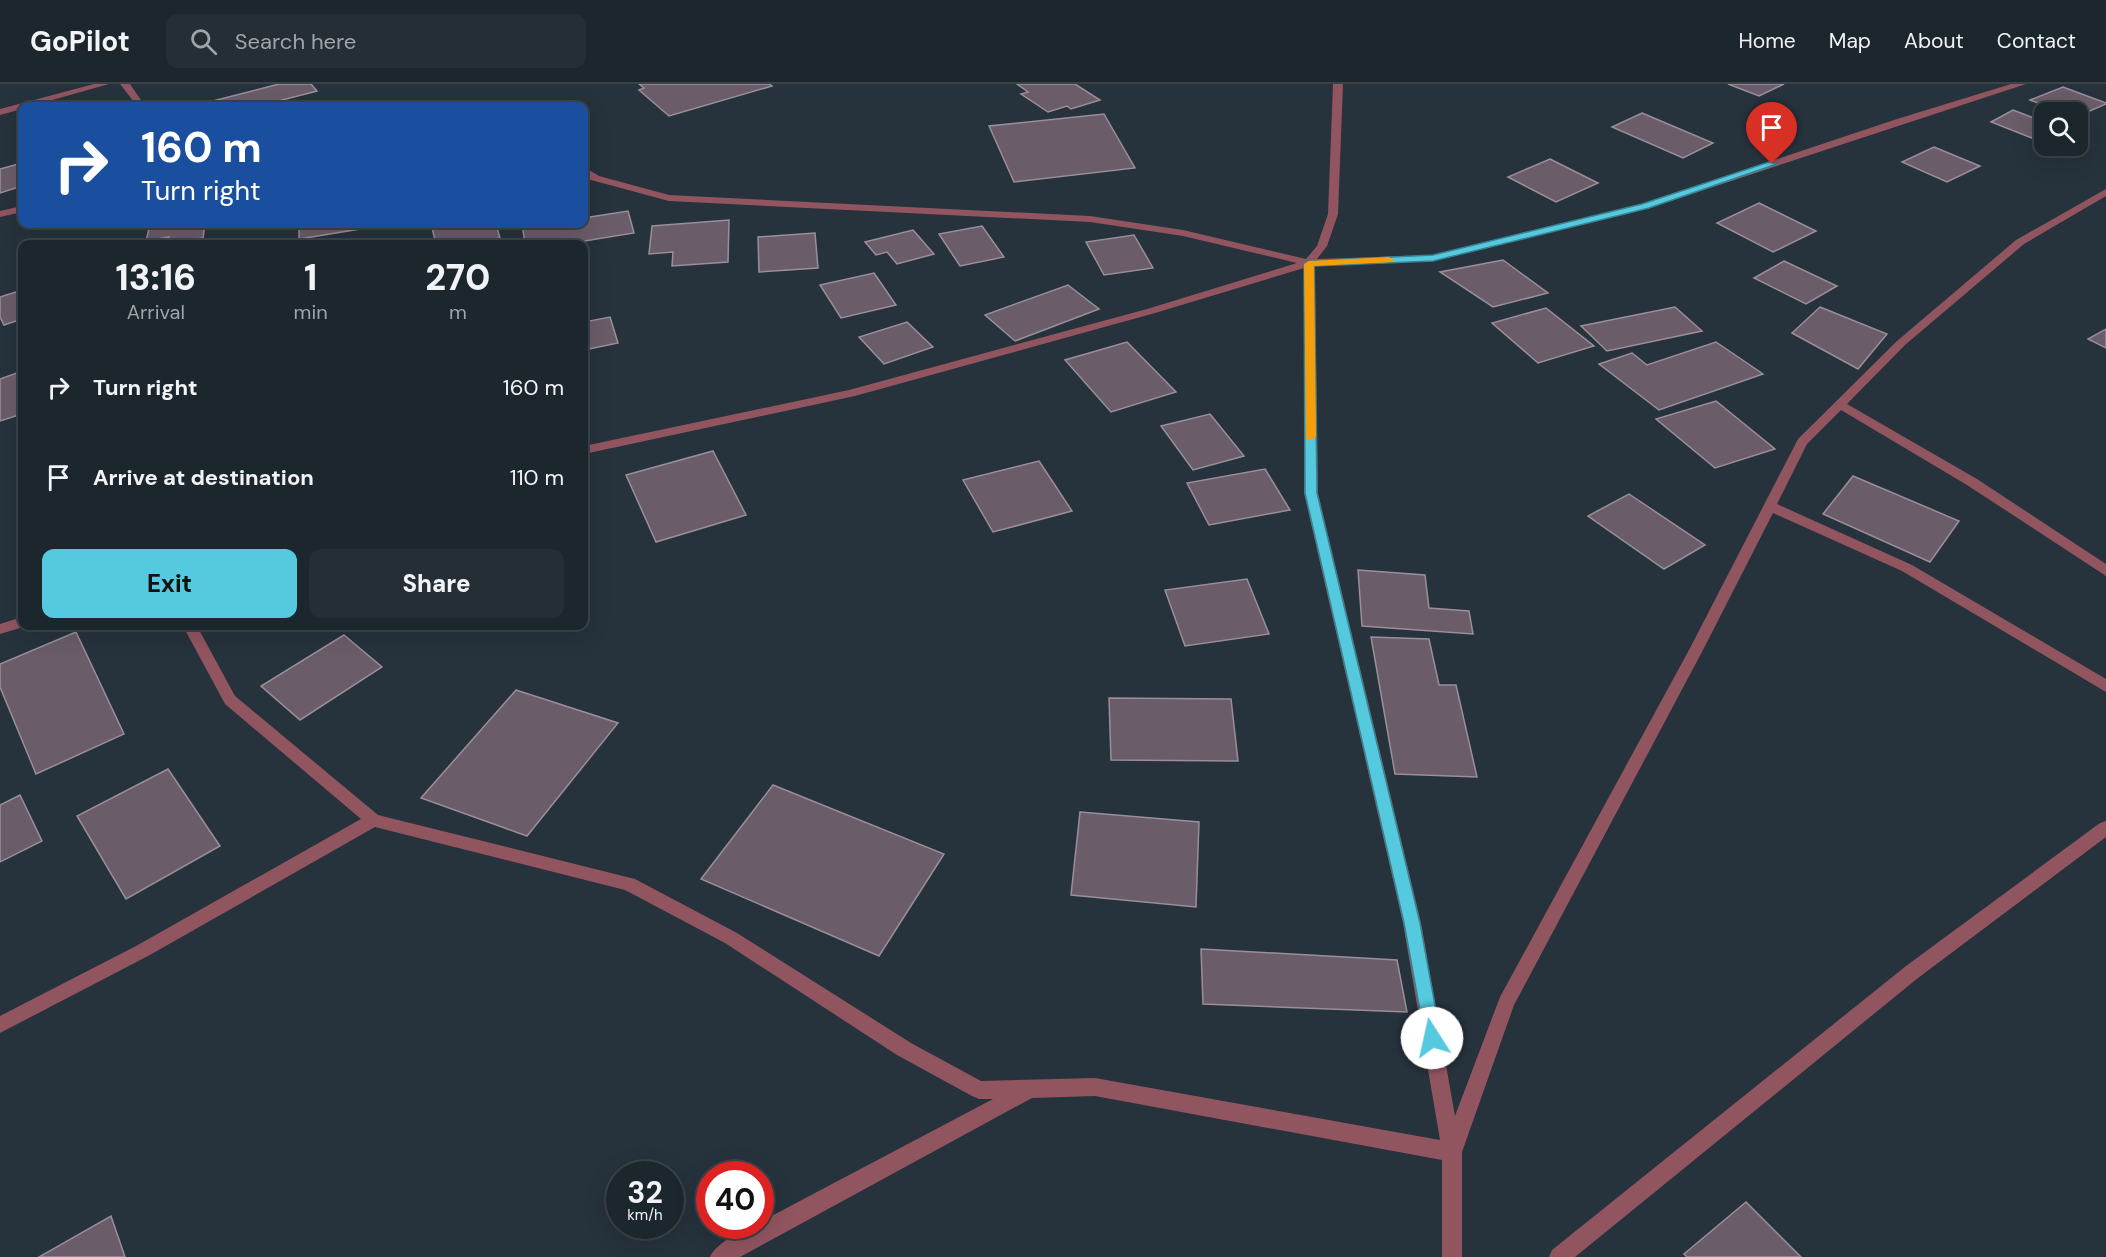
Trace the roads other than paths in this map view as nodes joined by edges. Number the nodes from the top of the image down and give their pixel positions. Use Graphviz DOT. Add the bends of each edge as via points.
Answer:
graph roads {
  1 [pos="104,84"];
  2 [pos="125,84"];
  3 [pos="1338,84"];
  4 [pos="2021,84"];
  5 [pos="37,102"];
  6 [pos="138,102"];
  7 [pos="18,107"];
  8 [pos="0,112"];
  9 [pos="588,173"];
  10 [pos="2106,192"];
  11 [pos="18,209"];
  12 [pos="0,214"];
  13 [pos="1309,264"];
  14 [pos="1841,405"];
  15 [pos="588,449"];
  16 [pos="1769,506"];
  17 [pos="2106,571"];
  18 [pos="18,623"];
  19 [pos="0,628"];
  20 [pos="192,630"];
  21 [pos="2106,686"];
  22 [pos="373,819"];
  23 [pos="2106,828"];
  24 [pos="0,1025"];
  25 [pos="1030,1088"];
  26 [pos="1452,1152"];
  27 [pos="720,1257"];
  28 [pos="1452,1257"];
  29 [pos="1559,1257"];
  1 -- 5 [label="street"];
  2 -- 6 [label="street"];
  3 -- 13 [label="street" via="1333,214 1323,246"];
  4 -- 13 [label="street" via="1645,206 1433,258"];
  7 -- 8 [label="street"];
  9 -- 13 [label="street" via="669,198 1090,219 1183,233"];
  10 -- 14 [label="street" via="2020,242 1901,343"];
  11 -- 12 [label="street"];
  13 -- 15 [label="street" via="851,393"];
  13 -- 26 [label="street" via="1311,493 1412,923"];
  14 -- 16 [label="street" via="1802,442"];
  14 -- 17 [label="street" via="1972,482"];
  16 -- 21 [label="street" via="1907,567"];
  16 -- 26 [label="street" via="1506,1003"];
  18 -- 19 [label="street"];
  20 -- 22 [label="street" via="230,700"];
  22 -- 24 [label="street" via="142,951"];
  22 -- 25 [label="street" via="629,884 731,938 904,1049 979,1090"];
  23 -- 29 [label="street" via="1912,972"];
  25 -- 26 [label="street" via="1095,1087"];
  25 -- 27 [label="street"];
  26 -- 28 [label="street"];
}
